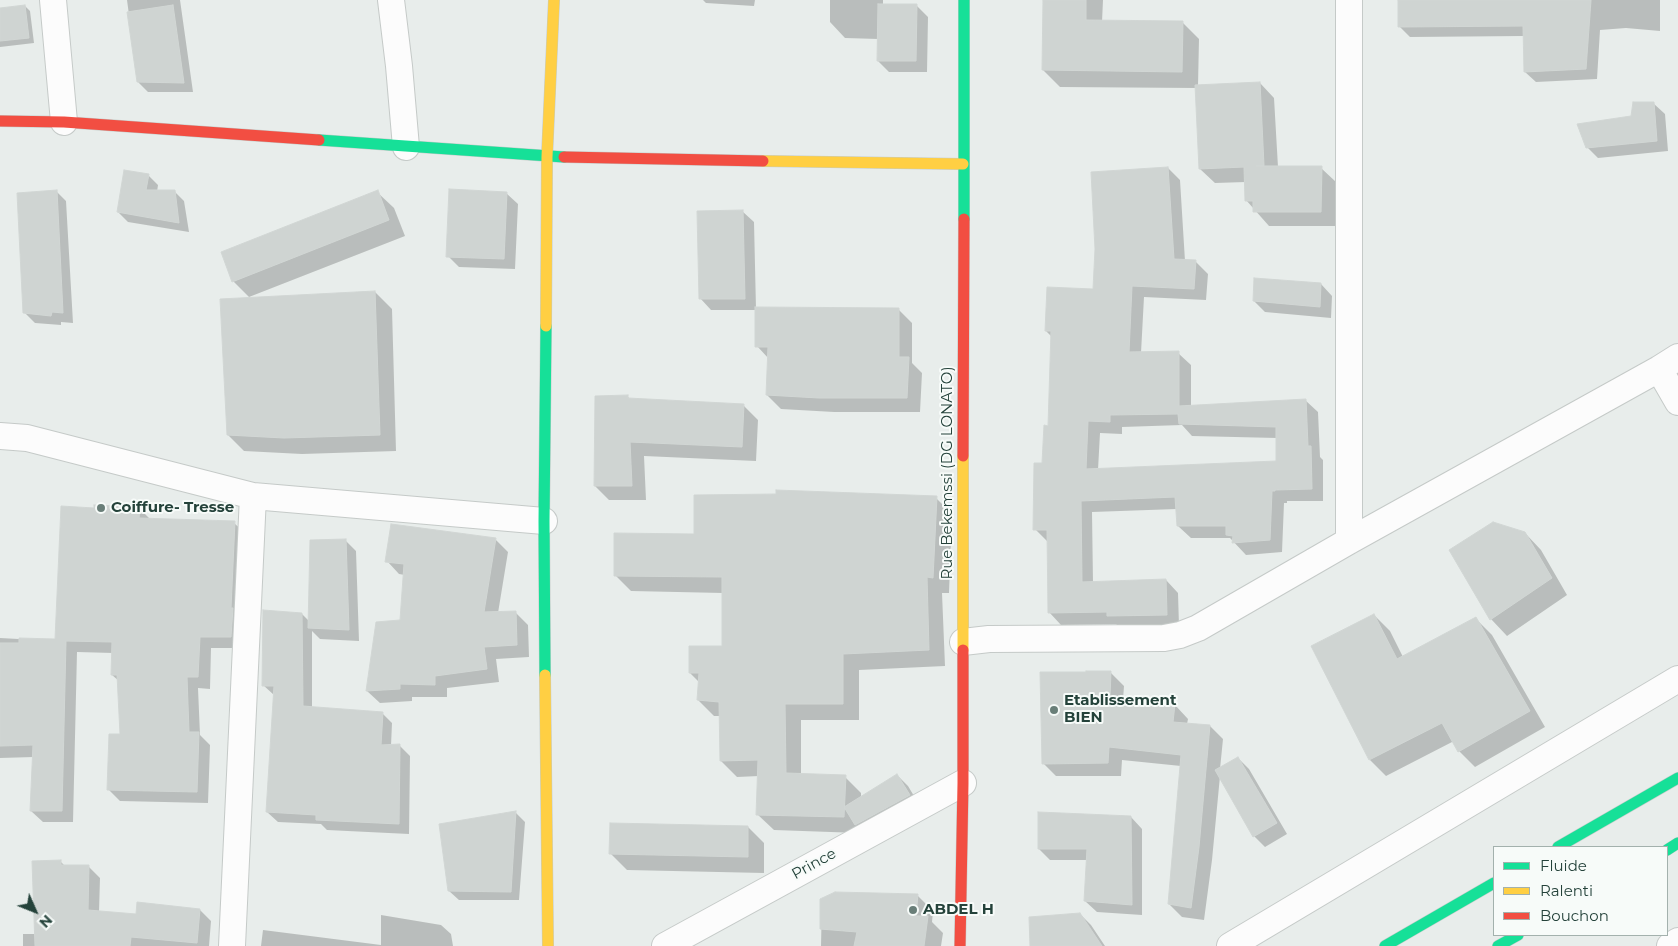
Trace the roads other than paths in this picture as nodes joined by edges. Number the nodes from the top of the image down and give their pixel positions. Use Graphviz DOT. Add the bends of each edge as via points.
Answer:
graph roads {
  1 [pos="53,0"];
  2 [pos="391,0"];
  3 [pos="554,0"];
  4 [pos="964,0"];
  5 [pos="1349,0"];
  6 [pos="0,121"];
  7 [pos="64,122"];
  8 [pos="406,147"];
  9 [pos="547,157"];
  10 [pos="963,164"];
  11 [pos="1668,363"];
  12 [pos="1678,402"];
  13 [pos="0,436"];
  14 [pos="253,496"];
  15 [pos="544,521"];
  16 [pos="1349,541"];
  17 [pos="963,642"];
  18 [pos="1678,679"];
  19 [pos="1678,778"];
  20 [pos="963,783"];
  21 [pos="1560,846"];
  22 [pos="1493,885"];
  23 [pos="1516,936"];
  24 [pos="1678,941"];
  25 [pos="232,946"];
  26 [pos="548,946"];
  27 [pos="665,946"];
  28 [pos="960,946"];
  29 [pos="1230,946"];
  30 [pos="1385,946"];
  31 [pos="1498,946"];
  32 [pos="1670,946"];
  1 -- 7 [label="street"];
  2 -- 8 [label="street"];
  3 -- 9 [label="street"];
  4 -- 10 [label="street, Rue Bekemssi (DG LONATO)"];
  5 -- 16 [label="street"];
  6 -- 7 [label="street"];
  7 -- 8 [label="street"];
  8 -- 9 [label="street"];
  9 -- 10 [label="street"];
  9 -- 15 [label="street"];
  10 -- 17 [label="street, Rue Bekemssi (DG LONATO)"];
  11 -- 12 [label="street"];
  11 -- 16 [label="street"];
  13 -- 14 [label="street" via="27,438"];
  14 -- 15 [label="street"];
  14 -- 25 [label="street"];
  15 -- 26 [label="street"];
  16 -- 17 [label="street" via="1198,628 1180,635"];
  17 -- 20 [label="street, Rue Bekemssi (DG LONATO)"];
  18 -- 29 [label="street"];
  19 -- 21 [label="street"];
  20 -- 27 [label="street, Prince"];
  20 -- 28 [label="street, Rue Bekemssi (DG LONATO)"];
  22 -- 30 [label="street"];
  23 -- 31 [label="street"];
  24 -- 32 [label="street"];
}
